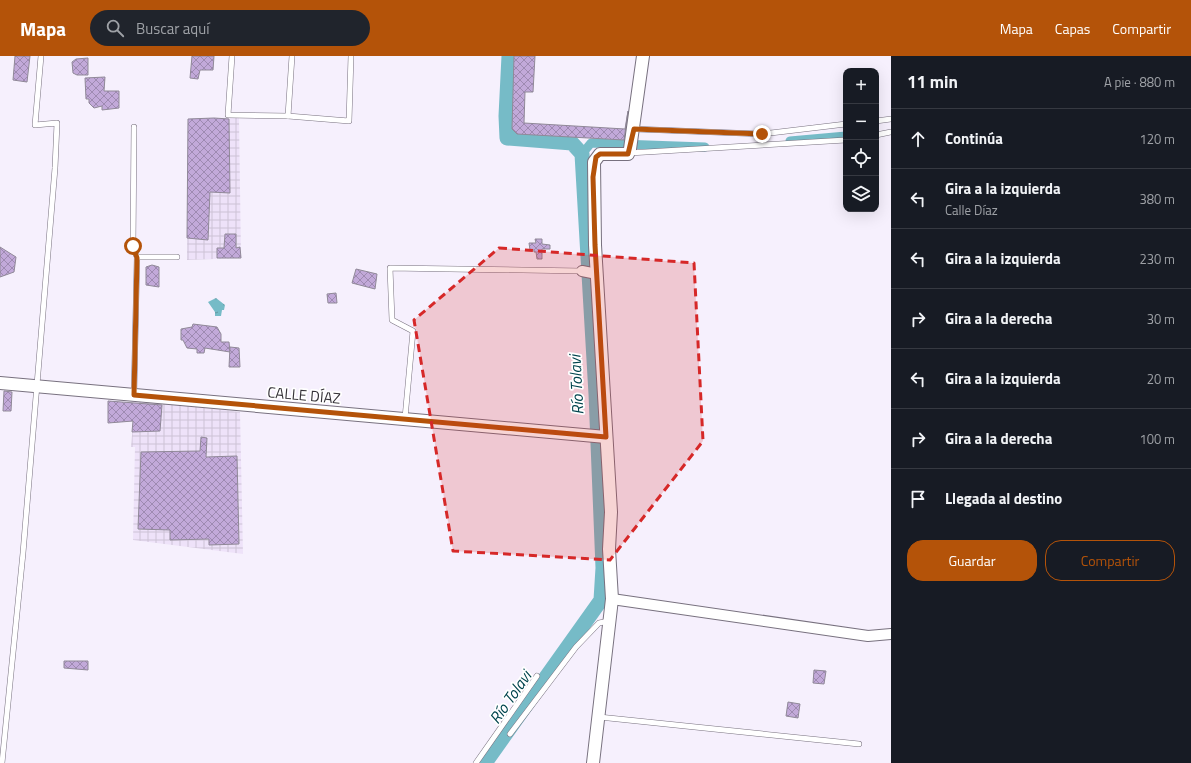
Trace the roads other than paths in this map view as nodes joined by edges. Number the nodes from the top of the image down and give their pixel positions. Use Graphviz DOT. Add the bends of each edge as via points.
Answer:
graph roads {
  1 [pos="41,56"];
  2 [pos="232,56"];
  3 [pos="292,56"];
  4 [pos="350,56"];
  5 [pos="643,56"];
  6 [pos="288,116"];
  7 [pos="891,119"];
  8 [pos="879,120"];
  9 [pos="843,124"];
  10 [pos="134,127"];
  11 [pos="891,132"];
  12 [pos="879,134"];
  13 [pos="843,140"];
  14 [pos="631,143"];
  15 [pos="176,257"];
  16 [pos="137,258"];
  17 [pos="590,273"];
  18 [pos="0,383"];
  19 [pos="37,387"];
  20 [pos="134,395"];
  21 [pos="405,419"];
  22 [pos="599,436"];
  23 [pos="612,599"];
  24 [pos="610,621"];
  25 [pos="891,634"];
  26 [pos="537,676"];
  27 [pos="598,717"];
  28 [pos="510,734"];
  29 [pos="859,744"];
  30 [pos="2,763"];
  31 [pos="476,763"];
  32 [pos="593,763"];
  1 -- 19 [label="lane" via="35,125 57,123"];
  2 -- 6 [label="lane" via="228,115"];
  3 -- 6 [label="lane"];
  4 -- 6 [label="lane" via="349,122"];
  5 -- 14 [label="street"];
  7 -- 8 [label="lane"];
  9 -- 14 [label="lane" via="762,134"];
  10 -- 16 [label="lane" via="133,246"];
  11 -- 12 [label="lane"];
  13 -- 14 [label="lane"];
  14 -- 17 [label="street" via="600,154 594,162"];
  15 -- 16 [label="lane"];
  16 -- 20 [label="lane"];
  17 -- 21 [label="lane" via="390,268 392,320 413,331"];
  17 -- 22 [label="street"];
  18 -- 19 [label="street, CALLE DÍAZ"];
  19 -- 20 [label="street, CALLE DÍAZ"];
  19 -- 30 [label="lane"];
  20 -- 21 [label="street, CALLE DÍAZ"];
  21 -- 22 [label="street, CALLE DÍAZ"];
  22 -- 23 [label="street" via="611,512 609,549"];
  23 -- 24 [label="street"];
  23 -- 25 [label="street" via="868,636"];
  24 -- 27 [label="street"];
  24 -- 28 [label="lane" via="599,623 576,647"];
  26 -- 31 [label="lane"];
  27 -- 29 [label="lane"];
  27 -- 32 [label="street"];
}
